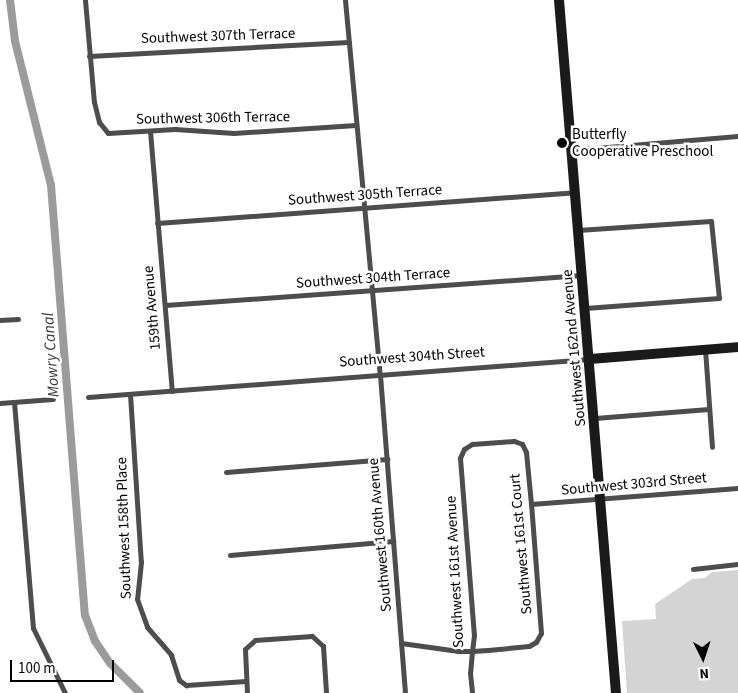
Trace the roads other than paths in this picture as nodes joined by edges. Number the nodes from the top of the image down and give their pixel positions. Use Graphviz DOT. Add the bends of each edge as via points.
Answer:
graph roads {
  1 [pos="85,0"];
  2 [pos="345,0"];
  3 [pos="559,0"];
  4 [pos="349,42"];
  5 [pos="88,56"];
  6 [pos="356,125"];
  7 [pos="150,131"];
  8 [pos="738,136"];
  9 [pos="572,150"];
  10 [pos="576,192"];
  11 [pos="365,207"];
  12 [pos="157,223"];
  13 [pos="578,230"];
  14 [pos="582,275"];
  15 [pos="372,290"];
  16 [pos="165,304"];
  17 [pos="585,308"];
  18 [pos="18,319"];
  19 [pos="0,320"];
  20 [pos="738,347"];
  21 [pos="705,349"];
  22 [pos="590,358"];
  23 [pos="380,375"];
  24 [pos="172,391"];
  25 [pos="130,394"];
  26 [pos="88,397"];
  27 [pos="53,399"];
  28 [pos="14,402"];
  29 [pos="0,403"];
  30 [pos="709,409"];
  31 [pos="595,418"];
  32 [pos="522,444"];
  33 [pos="712,447"];
  34 [pos="387,459"];
  35 [pos="226,472"];
  36 [pos="738,488"];
  37 [pos="602,500"];
  38 [pos="532,504"];
  39 [pos="393,541"];
  40 [pos="230,555"];
  41 [pos="738,564"];
  42 [pos="693,568"];
  43 [pos="401,643"];
  44 [pos="472,651"];
  45 [pos="246,681"];
  46 [pos="64,693"];
  47 [pos="247,693"];
  48 [pos="326,693"];
  49 [pos="405,693"];
  50 [pos="472,693"];
  51 [pos="616,693"];
  1 -- 5 [label="street"];
  2 -- 4 [label="street"];
  3 -- 9 [label="street, Southwest 162nd Avenue"];
  4 -- 5 [label="street, Southwest 307th Terrace"];
  4 -- 6 [label="street"];
  5 -- 7 [label="street, Southwest 306th Terrace" via="94,102 103,129 115,133"];
  6 -- 7 [label="street, Southwest 306th Terrace" via="234,133 190,129"];
  6 -- 11 [label="street"];
  7 -- 12 [label="street, 159th Avenue"];
  8 -- 9 [label="street"];
  9 -- 10 [label="street, Southwest 162nd Avenue"];
  10 -- 11 [label="street, Southwest 305th Terrace"];
  10 -- 13 [label="street, Southwest 162nd Avenue"];
  11 -- 12 [label="street, Southwest 305th Terrace"];
  11 -- 15 [label="street, Southwest 160th Avenue"];
  12 -- 16 [label="street, 159th Avenue"];
  13 -- 14 [label="street, Southwest 162nd Avenue"];
  13 -- 17 [label="street" via="711,221 719,298"];
  14 -- 15 [label="street, Southwest 304th Terrace"];
  14 -- 17 [label="street, Southwest 162nd Avenue"];
  15 -- 16 [label="street, Southwest 304th Terrace"];
  15 -- 23 [label="street, Southwest 160th Avenue"];
  16 -- 24 [label="street, 159th Avenue"];
  17 -- 22 [label="street, Southwest 162nd Avenue"];
  18 -- 19 [label="street"];
  20 -- 21 [label="street, Southwest 304th Street"];
  21 -- 22 [label="street, Southwest 304th Street"];
  21 -- 30 [label="street"];
  22 -- 23 [label="street, Southwest 304th Street"];
  22 -- 31 [label="street, Southwest 162nd Avenue"];
  23 -- 24 [label="street, Southwest 304th Street"];
  23 -- 34 [label="street, Southwest 160th Avenue"];
  24 -- 25 [label="street, Southwest 304th Street"];
  25 -- 26 [label="street, Southwest 304th Street"];
  25 -- 45 [label="street, Southwest 158th Place" via="140,562 137,599 147,627 171,656 179,680 186,685"];
  27 -- 28 [label="street"];
  28 -- 29 [label="street"];
  28 -- 46 [label="street" via="33,628"];
  30 -- 31 [label="street"];
  30 -- 33 [label="street"];
  31 -- 37 [label="street, Southwest 162nd Avenue"];
  32 -- 38 [label="street, Southwest 161st Court" via="526,452"];
  32 -- 44 [label="street, Southwest 161st Avenue" via="514,441 472,444 460,458"];
  34 -- 35 [label="street"];
  34 -- 39 [label="street, Southwest 160th Avenue"];
  36 -- 37 [label="street, Southwest 303rd Street"];
  37 -- 38 [label="street, Southwest 303rd Street"];
  37 -- 51 [label="street, Southwest 162nd Avenue"];
  38 -- 44 [label="street, Southwest 161st Court" via="541,633 536,642 528,646"];
  39 -- 40 [label="street"];
  39 -- 43 [label="street, Southwest 160th Avenue"];
  41 -- 42 [label="street"];
  43 -- 44 [label="street"];
  43 -- 49 [label="street, Southwest 160th Avenue"];
  44 -- 50 [label="street, Southwest 161st Avenue"];
  45 -- 47 [label="street"];
  45 -- 48 [label="street" via="245,648 256,640 312,636 320,640"];
}
